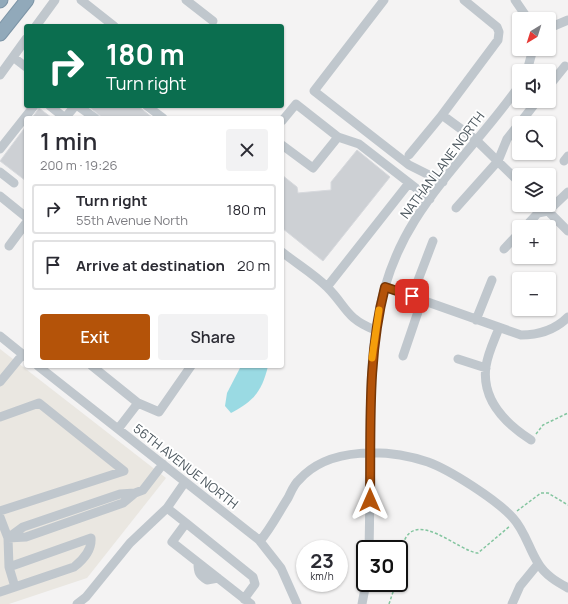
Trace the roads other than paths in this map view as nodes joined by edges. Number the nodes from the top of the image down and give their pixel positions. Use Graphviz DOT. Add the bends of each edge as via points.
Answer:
graph roads {
  1 [pos="27,0"];
  2 [pos="55,0"];
  3 [pos="81,0"];
  4 [pos="186,0"];
  5 [pos="384,0"];
  6 [pos="464,0"];
  7 [pos="516,0"];
  8 [pos="524,12"];
  9 [pos="568,20"];
  10 [pos="213,21"];
  11 [pos="40,24"];
  12 [pos="111,24"];
  13 [pos="556,25"];
  14 [pos="1,33"];
  15 [pos="24,42"];
  16 [pos="13,57"];
  17 [pos="24,65"];
  18 [pos="565,66"];
  19 [pos="0,75"];
  20 [pos="556,77"];
  21 [pos="512,95"];
  22 [pos="32,108"];
  23 [pos="52,108"];
  24 [pos="73,108"];
  25 [pos="81,108"];
  26 [pos="150,108"];
  27 [pos="531,108"];
  28 [pos="442,115"];
  29 [pos="26,116"];
  30 [pos="62,116"];
  31 [pos="67,116"];
  32 [pos="92,116"];
  33 [pos="160,116"];
  34 [pos="525,116"];
  35 [pos="24,119"];
  36 [pos="284,119"];
  37 [pos="512,132"];
  38 [pos="338,137"];
  39 [pos="476,140"];
  40 [pos="284,147"];
  41 [pos="0,149"];
  42 [pos="409,155"];
  43 [pos="498,161"];
  44 [pos="0,172"];
  45 [pos="512,175"];
  46 [pos="443,182"];
  47 [pos="14,183"];
  48 [pos="409,183"];
  49 [pos="568,192"];
  50 [pos="0,196"];
  51 [pos="430,199"];
  52 [pos="556,200"];
  53 [pos="456,208"];
  54 [pos="538,212"];
  55 [pos="549,212"];
  56 [pos="24,216"];
  57 [pos="531,220"];
  58 [pos="24,226"];
  59 [pos="568,231"];
  60 [pos="512,240"];
  61 [pos="433,241"];
  62 [pos="8,246"];
  63 [pos="504,249"];
  64 [pos="284,254"];
  65 [pos="492,280"];
  66 [pos="327,287"];
  67 [pos="385,287"];
  68 [pos="412,296"];
  69 [pos="422,300"];
  70 [pos="568,317"];
  71 [pos="476,320"];
  72 [pos="499,328"];
  73 [pos="375,330"];
  74 [pos="0,336"];
  75 [pos="24,355"];
  76 [pos="403,356"];
  77 [pos="458,359"];
  78 [pos="41,368"];
  79 [pos="94,368"];
  80 [pos="190,368"];
  81 [pos="486,368"];
  82 [pos="0,382"];
  83 [pos="138,403"];
  84 [pos="0,418"];
  85 [pos="118,429"];
  86 [pos="531,440"];
  87 [pos="370,453"];
  88 [pos="164,464"];
  89 [pos="186,482"];
  90 [pos="167,508"];
  91 [pos="0,511"];
  92 [pos="0,517"];
  93 [pos="186,523"];
  94 [pos="8,538"];
  95 [pos="369,540"];
  96 [pos="260,541"];
  97 [pos="538,564"];
  98 [pos="10,567"];
  99 [pos="15,587"];
  100 [pos="568,588"];
  101 [pos="0,592"];
  102 [pos="364,592"];
  103 [pos="248,601"];
  104 [pos="77,604"];
  105 [pos="297,604"];
  106 [pos="362,604"];
  107 [pos="512,604"];
  1 -- 14 [label="highway"];
  2 -- 11 [label="street"];
  3 -- 12 [label="street"];
  4 -- 10 [label="street"];
  5 -- 46 [label="street" via="314,91 409,165"];
  6 -- 28 [label="street" via="497,27 498,40"];
  7 -- 8 [label="street"];
  9 -- 13 [label="street"];
  15 -- 16 [label="street"];
  16 -- 17 [label="street"];
  16 -- 19 [label="street"];
  18 -- 20 [label="street"];
  21 -- 39 [label="street, NATHAN LANE NORTH"];
  22 -- 29 [label="street"];
  23 -- 30 [label="street"];
  24 -- 31 [label="street"];
  25 -- 32 [label="street"];
  26 -- 33 [label="street"];
  27 -- 34 [label="street"];
  28 -- 39 [label="street"];
  28 -- 42 [label="street"];
  35 -- 41 [label="street"];
  36 -- 38 [label="street" via="296,104"];
  37 -- 43 [label="street"];
  38 -- 40 [label="street" via="313,168"];
  38 -- 48 [label="street" via="359,144"];
  39 -- 43 [label="street"];
  39 -- 46 [label="street, NATHAN LANE NORTH"];
  43 -- 45 [label="street"];
  43 -- 53 [label="street"];
  44 -- 47 [label="street"];
  46 -- 51 [label="street, NATHAN LANE NORTH"];
  48 -- 51 [label="street"];
  48 -- 66 [label="street"];
  49 -- 52 [label="street"];
  50 -- 56 [label="street"];
  51 -- 67 [label="street, NATHAN LANE NORTH" via="400,249"];
  54 -- 57 [label="street"];
  55 -- 59 [label="street"];
  58 -- 62 [label="street"];
  60 -- 63 [label="street"];
  61 -- 68 [label="street"];
  64 -- 66 [label="street"];
  65 -- 71 [label="street"];
  66 -- 73 [label="street" via="352,318"];
  67 -- 68 [label="street"];
  67 -- 73 [label="street, NATHAN LANE NORTH"];
  68 -- 69 [label="street"];
  69 -- 71 [label="street"];
  69 -- 76 [label="street"];
  70 -- 72 [label="street" via="552,329 533,335 521,335"];
  71 -- 72 [label="street"];
  72 -- 81 [label="street"];
  73 -- 87 [label="street, NATHAN LANE NORTH" via="371,364"];
  74 -- 75 [label="street"];
  75 -- 82 [label="street"];
  77 -- 81 [label="street"];
  78 -- 85 [label="street, 56TH AVENUE NORTH"];
  79 -- 83 [label="street"];
  80 -- 83 [label="street" via="159,412"];
  81 -- 86 [label="street" via="489,394 496,409 506,422"];
  83 -- 85 [label="street"];
  84 -- 91 [label="street" via="39,403 124,471"];
  85 -- 88 [label="street, 56TH AVENUE NORTH"];
  87 -- 95 [label="street, NATHAN LANE NORTH"];
  87 -- 96 [label="street" via="345,455 313,468 299,480"];
  87 -- 97 [label="street" via="392,454 428,462 460,478 513,518"];
  88 -- 89 [label="street, 56TH AVENUE NORTH"];
  88 -- 94 [label="street" via="143,490 120,494 23,527"];
  89 -- 90 [label="street"];
  89 -- 96 [label="street, 56TH AVENUE NORTH"];
  90 -- 93 [label="street"];
  90 -- 104 [label="street" via="140,532 86,597"];
  92 -- 94 [label="street"];
  93 -- 103 [label="street" via="253,577 255,584"];
  93 -- 103 [label="street" via="172,542"];
  94 -- 98 [label="street"];
  96 -- 105 [label="street, 56TH AVENUE NORTH" via="281,568"];
  97 -- 100 [label="street" via="554,580"];
  97 -- 107 [label="street" via="520,586"];
  98 -- 99 [label="street"];
  98 -- 99 [label="street" via="91,538 90,548 74,567"];
  99 -- 101 [label="street"];
  102 -- 106 [label="street"];
}
